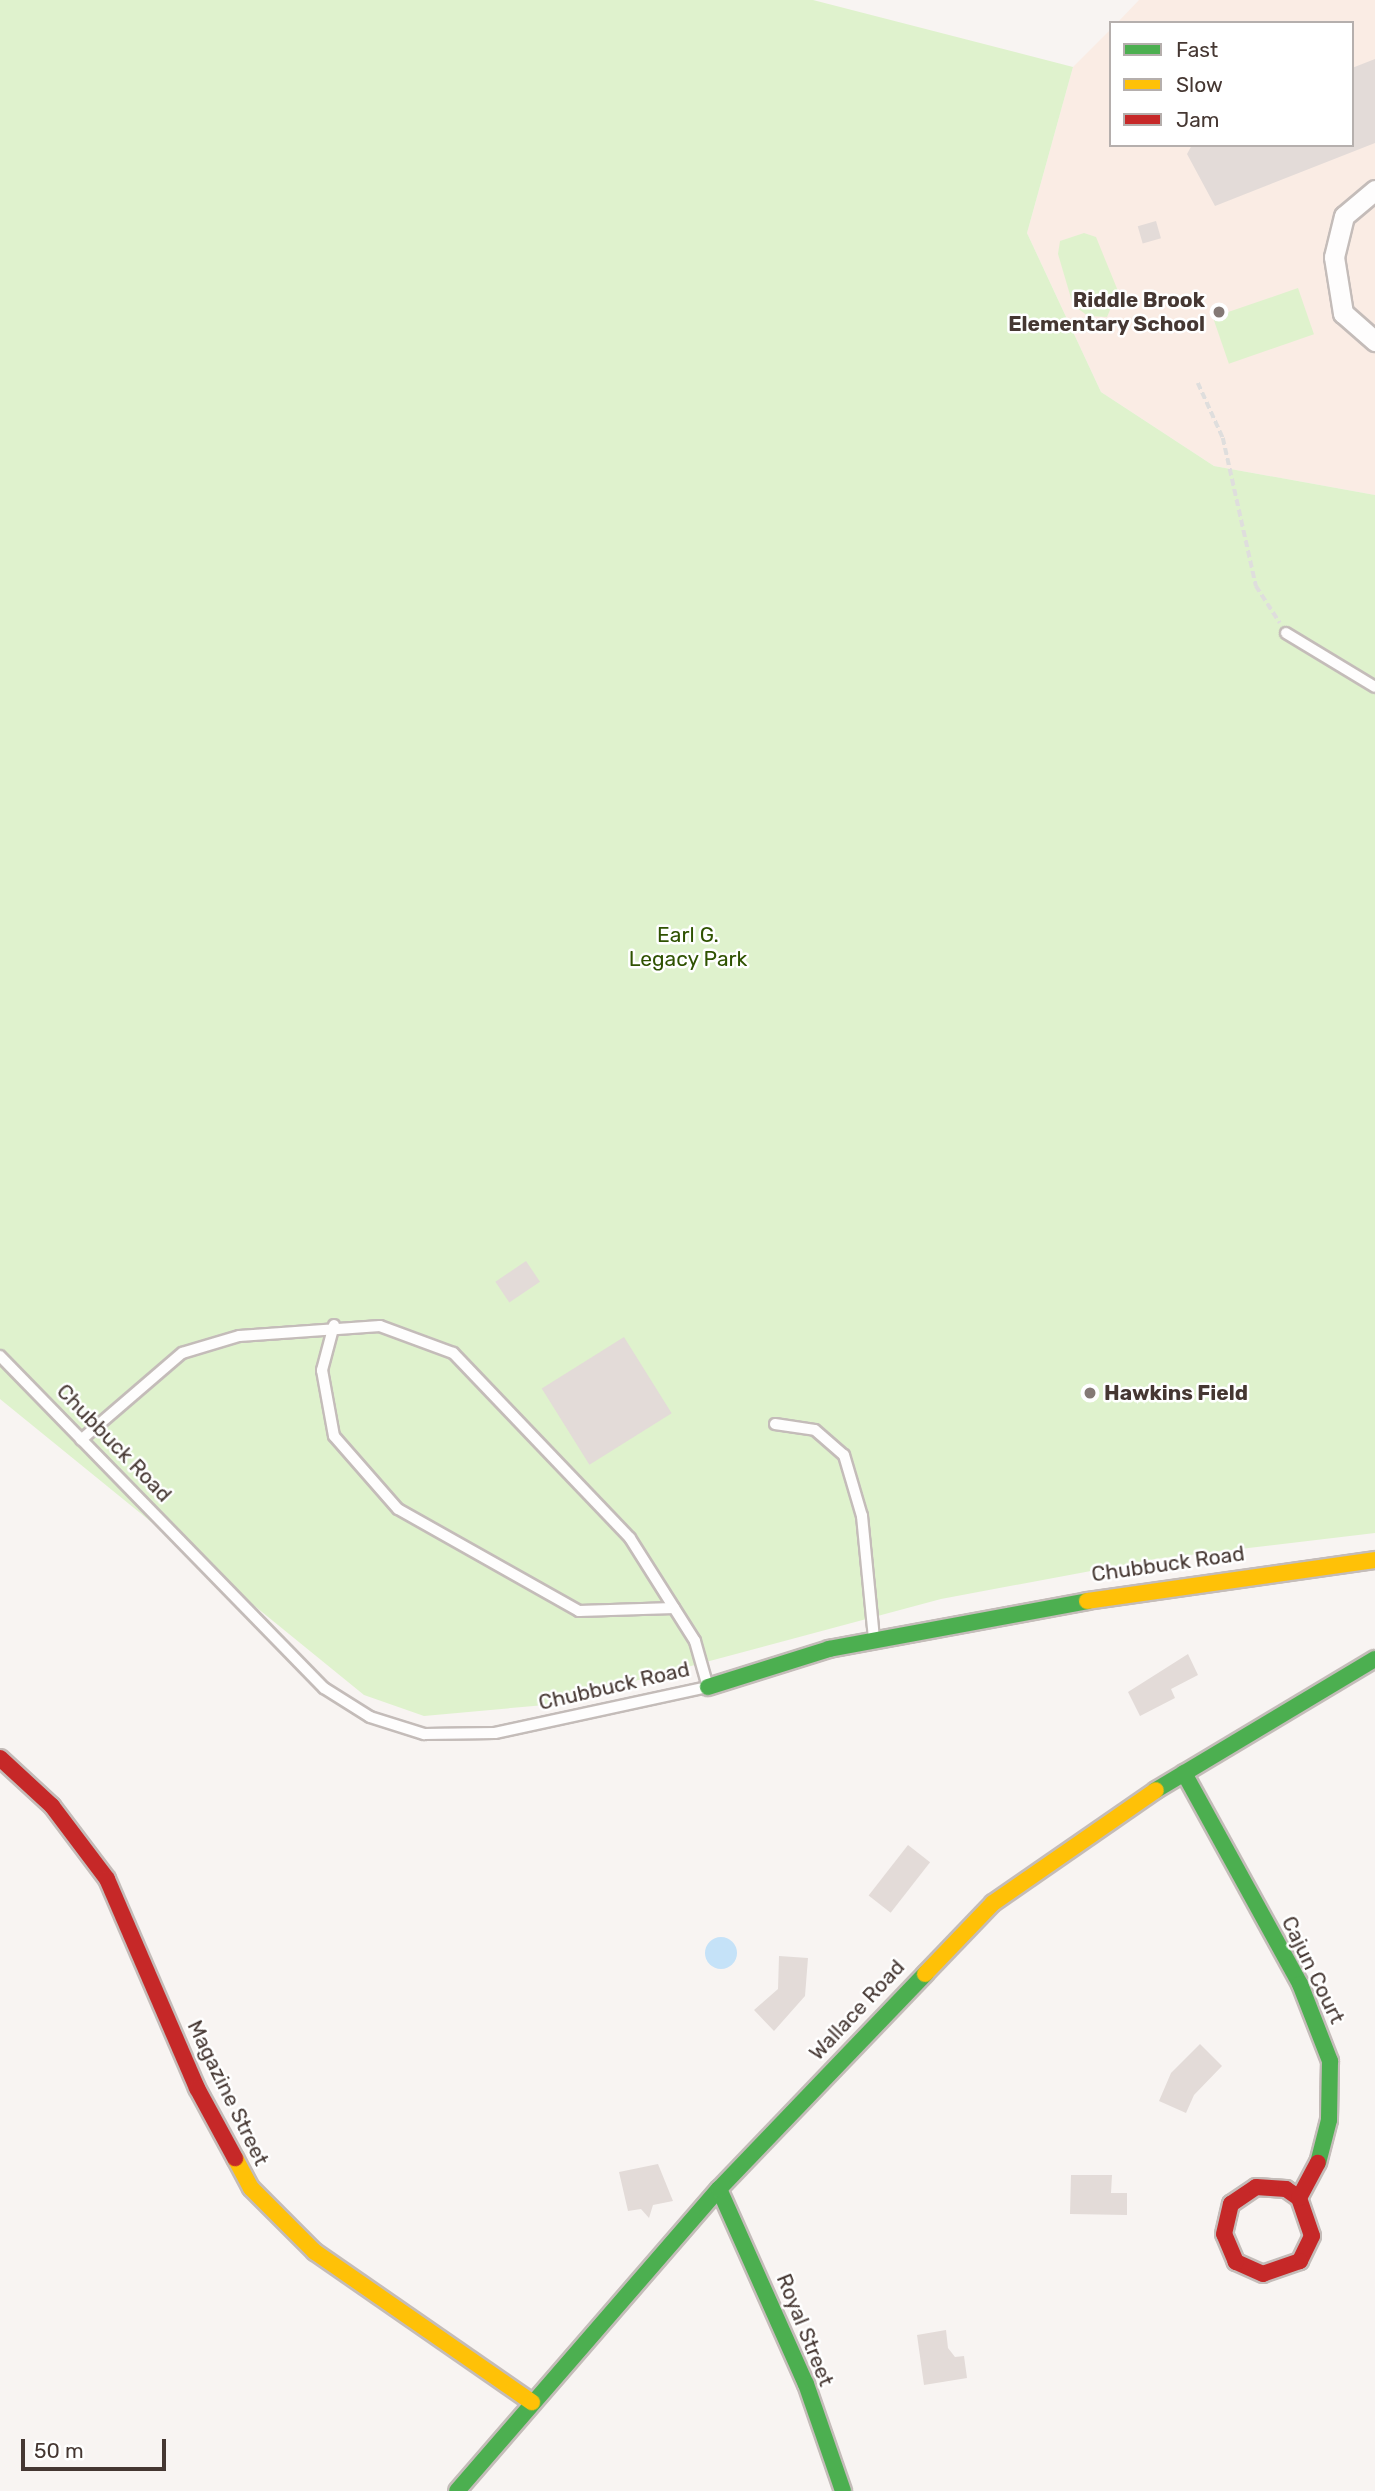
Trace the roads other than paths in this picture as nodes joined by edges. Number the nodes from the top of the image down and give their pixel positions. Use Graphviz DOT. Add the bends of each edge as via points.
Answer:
graph roads {
  1 [pos="1375,190"];
  2 [pos="1375,341"];
  3 [pos="1286,633"];
  4 [pos="1375,687"];
  5 [pos="334,1325"];
  6 [pos="0,1356"];
  7 [pos="775,1424"];
  8 [pos="82,1440"];
  9 [pos="1375,1560"];
  10 [pos="674,1608"];
  11 [pos="874,1638"];
  12 [pos="1375,1659"];
  13 [pos="708,1687"];
  14 [pos="0,1758"];
  15 [pos="1184,1773"];
  16 [pos="719,2189"];
  17 [pos="1299,2198"];
  18 [pos="532,2402"];
  19 [pos="457,2491"];
  20 [pos="843,2491"];
  1 -- 2 [label="street" via="1344,216 1334,257 1343,313"];
  3 -- 4 [label="lane"];
  5 -- 8 [label="lane" via="239,1336 182,1353"];
  5 -- 10 [label="lane" via="380,1326 453,1353 630,1538"];
  5 -- 10 [label="lane" via="322,1370 334,1436 398,1509 579,1611"];
  6 -- 8 [label="lane, Chubbuck Road"];
  7 -- 11 [label="lane" via="815,1430 844,1455 862,1516"];
  8 -- 13 [label="lane, Chubbuck Road" via="324,1688 370,1717 424,1734 495,1732"];
  9 -- 11 [label="street, Chubbuck Road" via="1120,1591"];
  10 -- 13 [label="lane" via="695,1641"];
  11 -- 13 [label="street, Chubbuck Road"];
  12 -- 15 [label="street, Wallace Road"];
  14 -- 18 [label="street, Magazine Street" via="52,1805 107,1878 197,2088 251,2188 325,2259"];
  15 -- 16 [label="street, Wallace Road" via="1102,1823 993,1903"];
  15 -- 17 [label="street, Cajun Court" via="1300,1984 1330,2061 1329,2120 1315,2172"];
  16 -- 18 [label="street, Wallace Road"];
  16 -- 20 [label="street, Royal Street" via="801,2372"];
  17 -- 17 [label="street" via="1271,2185 1237,2199 1224,2234 1237,2262 1263,2274 1300,2261 1312,2236"];
  18 -- 19 [label="street, Wallace Road"];
}
